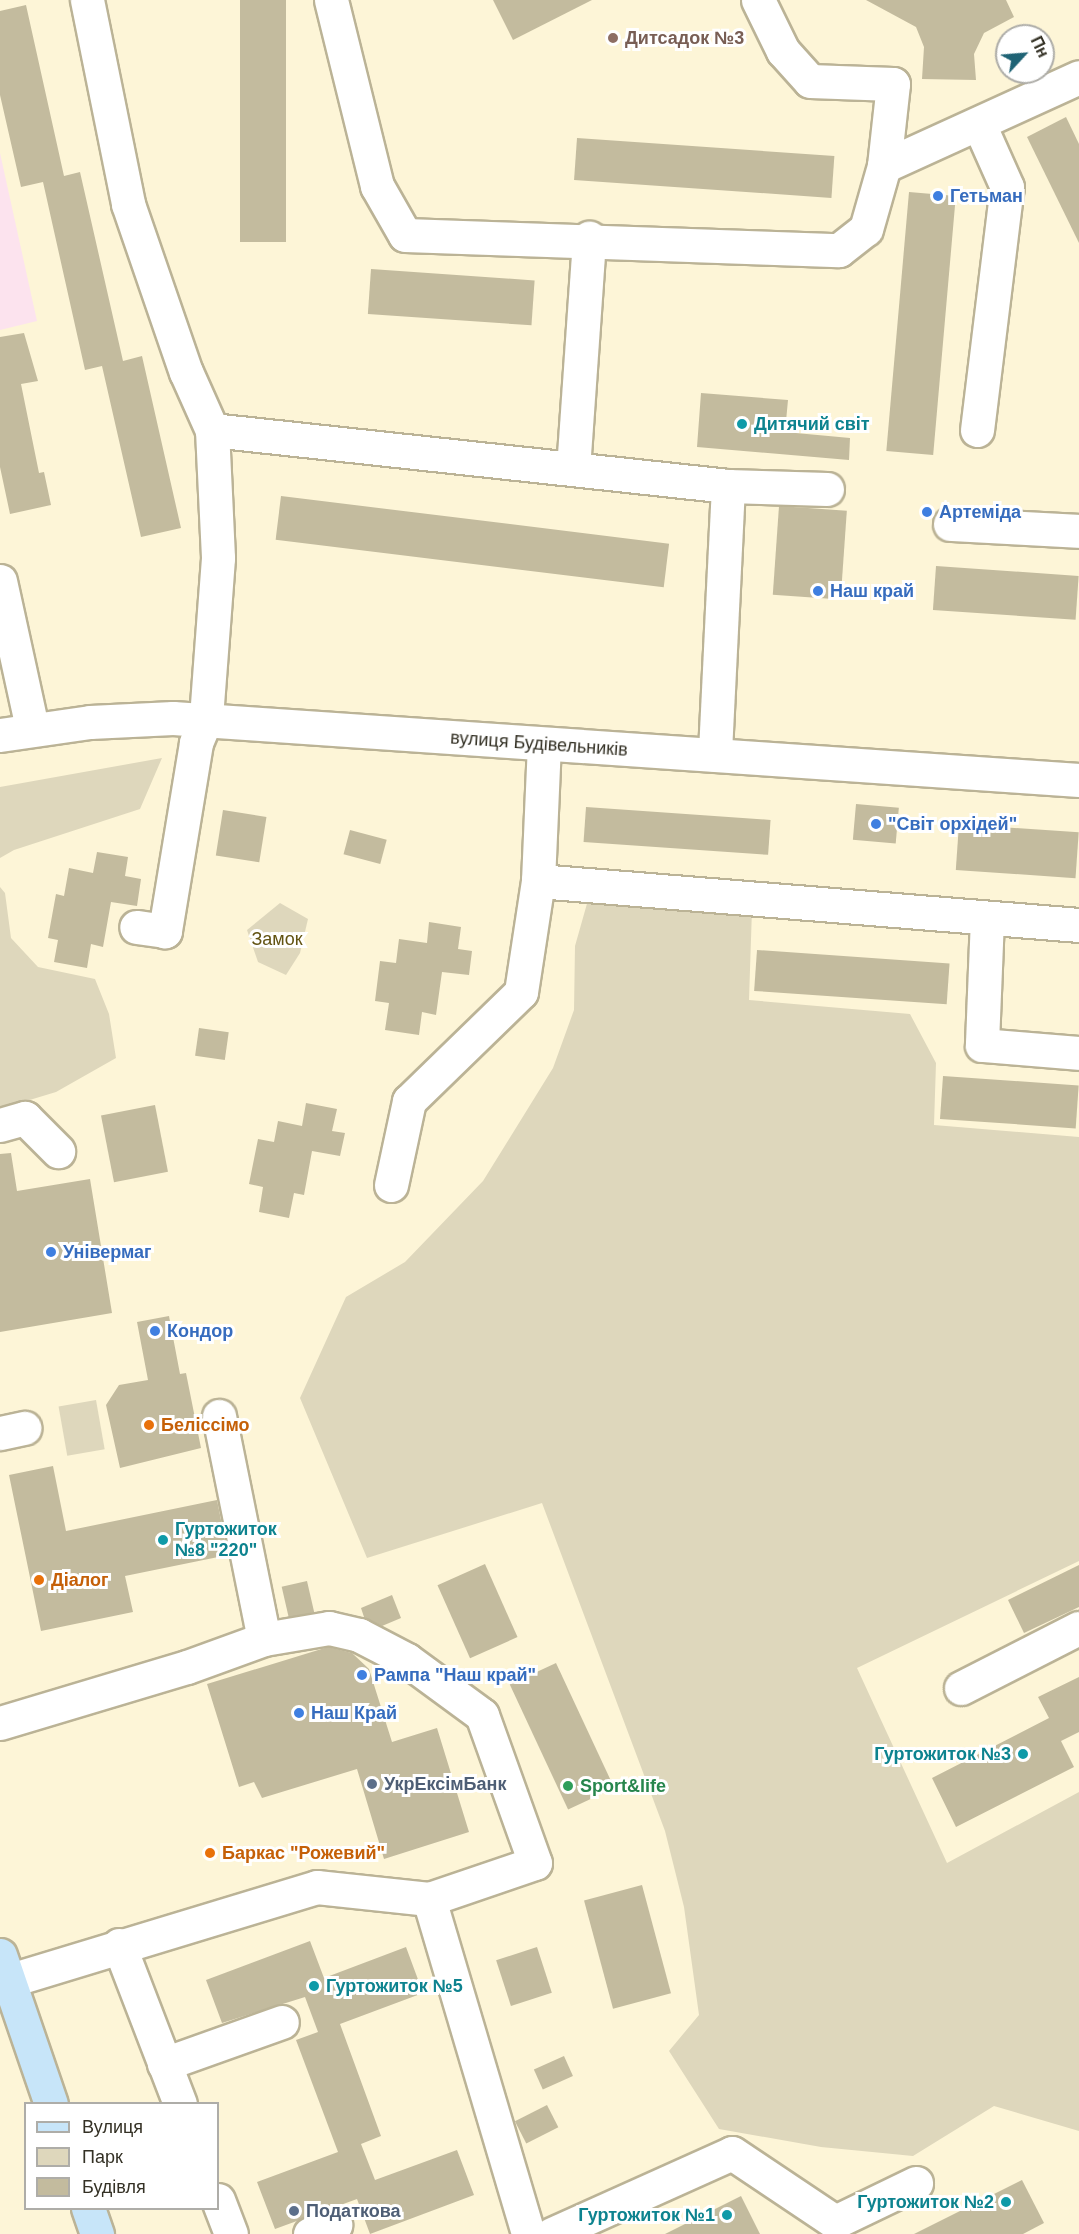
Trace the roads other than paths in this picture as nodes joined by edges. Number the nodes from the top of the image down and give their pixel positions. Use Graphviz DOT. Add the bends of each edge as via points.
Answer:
graph roads {
  1 [pos="87,0"];
  2 [pos="331,0"];
  3 [pos="758,0"];
  4 [pos="1079,77"];
  5 [pos="979,124"];
  6 [pos="884,166"];
  7 [pos="589,238"];
  8 [pos="212,430"];
  9 [pos="977,430"];
  10 [pos="573,469"];
  11 [pos="728,486"];
  12 [pos="827,489"];
  13 [pos="950,524"];
  14 [pos="1079,531"];
  15 [pos="0,581"];
  16 [pos="206,719"];
  17 [pos="32,728"];
  18 [pos="0,735"];
  19 [pos="544,744"];
  20 [pos="715,755"];
  21 [pos="1079,780"];
  22 [pos="538,881"];
  23 [pos="987,918"];
  24 [pos="1079,925"];
  25 [pos="135,927"];
  26 [pos="1079,1053"];
  27 [pos="0,1125"];
  28 [pos="58,1151"];
  29 [pos="391,1185"];
  30 [pos="219,1416"];
  31 [pos="1079,1628"];
  32 [pos="264,1639"];
  33 [pos="961,1688"];
  34 [pos="0,1723"];
  35 [pos="429,1899"];
  36 [pos="119,1945"];
  37 [pos="4,1968"];
  38 [pos="282,2022"];
  39 [pos="164,2064"];
  40 [pos="51,2102"];
  41 [pos="180,2102"];
  42 [pos="915,2183"];
  43 [pos="219,2203"];
  44 [pos="89,2210"];
  45 [pos="97,2234"];
  46 [pos="231,2234"];
  47 [pos="528,2234"];
  48 [pos="552,2234"];
  1 -- 8 [label="street" via="128,204 186,372"];
  2 -- 7 [label="street" via="377,186 405,235"];
  3 -- 6 [label="street" via="783,51 810,81 893,84"];
  4 -- 5 [label="street"];
  5 -- 6 [label="street"];
  5 -- 9 [label="street" via="1007,187"];
  6 -- 7 [label="street" via="866,229 839,250"];
  7 -- 10 [label="street"];
  8 -- 10 [label="street"];
  8 -- 16 [label="street" via="218,558"];
  10 -- 11 [label="street"];
  11 -- 12 [label="street"];
  11 -- 20 [label="street"];
  13 -- 14 [label="street"];
  15 -- 17 [label="street"];
  16 -- 17 [label="street, вулиця Будівельників" via="138,719"];
  16 -- 19 [label="street, вулиця Будівельників"];
  16 -- 25 [label="street" via="196,743 165,931"];
  17 -- 18 [label="street, вулиця Будівельників"];
  19 -- 20 [label="street, вулиця Будівельників"];
  19 -- 22 [label="street"];
  20 -- 21 [label="street, вулиця Будівельників"];
  22 -- 23 [label="street"];
  22 -- 29 [label="street" via="521,992 409,1101"];
  23 -- 24 [label="street"];
  23 -- 26 [label="street" via="982,1044"];
  27 -- 28 [label="street" via="25,1118"];
  30 -- 32 [label="street"];
  31 -- 33 [label="street"];
  32 -- 34 [label="street" via="187,1667"];
  32 -- 35 [label="street" via="329,1628 359,1635 439,1681 482,1715 535,1863"];
  35 -- 36 [label="street" via="317,1887"];
  35 -- 47 [label="street"];
  36 -- 37 [label="street"];
  36 -- 39 [label="street"];
  37 -- 40 [label="main road"];
  38 -- 39 [label="street"];
  39 -- 41 [label="street"];
  42 -- 48 [label="street" via="835,2222 732,2153"];
  43 -- 46 [label="street"];
  44 -- 45 [label="main road"];
}
